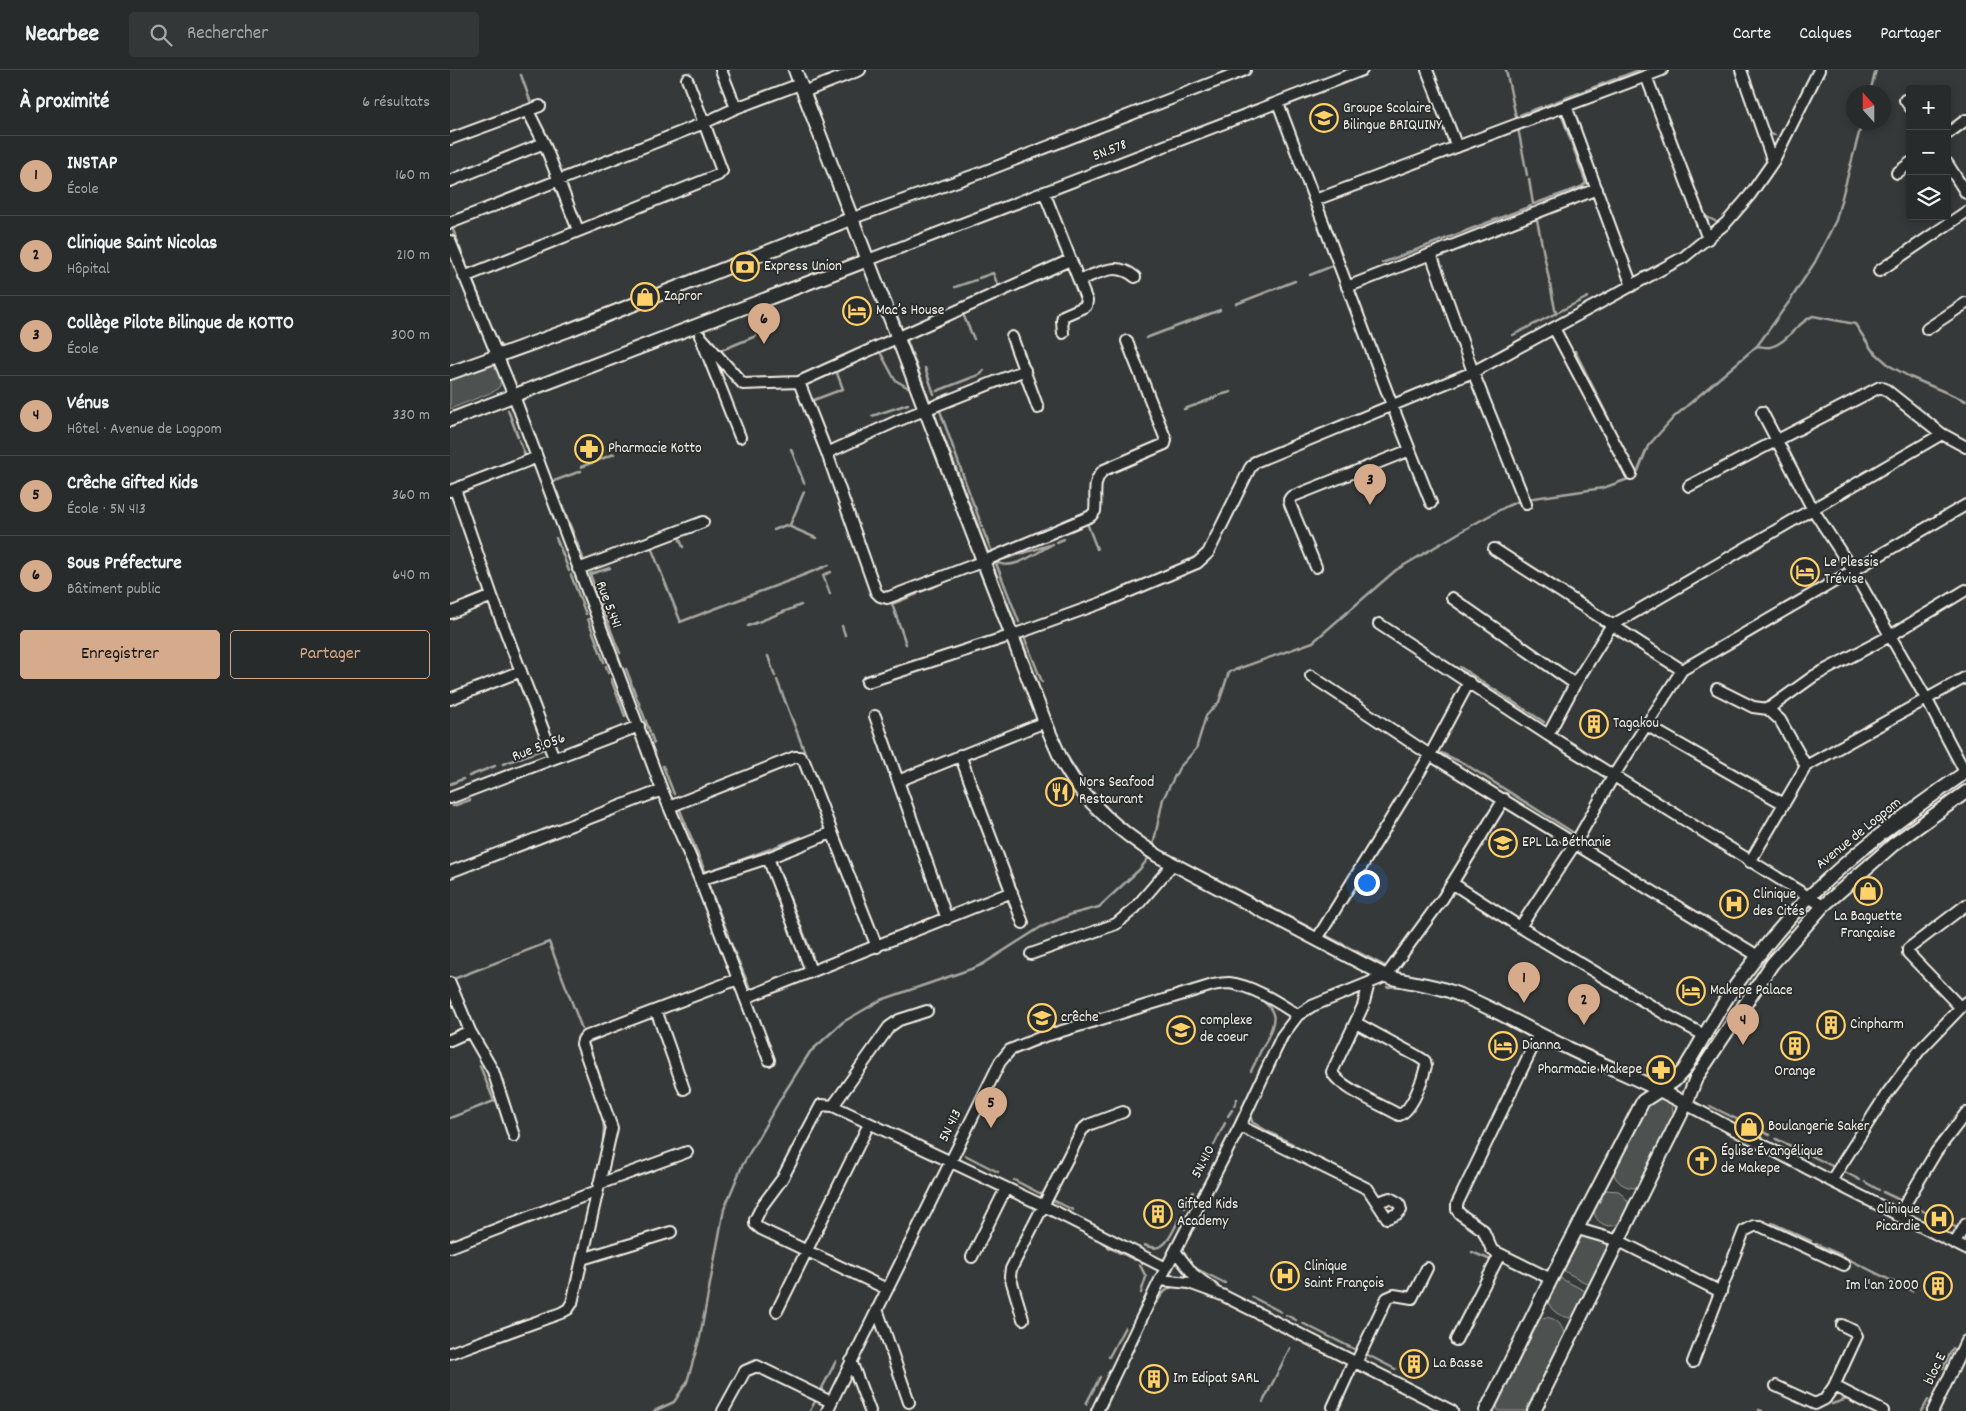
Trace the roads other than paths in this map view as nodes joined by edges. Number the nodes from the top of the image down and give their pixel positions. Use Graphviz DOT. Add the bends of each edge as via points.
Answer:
graph roads {
  1 [pos="720,70"];
  2 [pos="795,70"];
  3 [pos="860,70"];
  4 [pos="1245,70"];
  5 [pos="1362,70"];
  6 [pos="1427,70"];
  7 [pos="1662,70"];
  8 [pos="1741,70"];
  9 [pos="1819,70"];
  10 [pos="1646,76"];
  11 [pos="687,79"];
  12 [pos="802,88"];
  13 [pos="1278,103"];
  14 [pos="540,106"];
  15 [pos="1566,106"];
  16 [pos="736,108"];
  17 [pos="528,110"];
  18 [pos="1966,120"];
  19 [pos="704,123"];
  20 [pos="1951,131"];
  21 [pos="450,139"];
  22 [pos="544,143"];
  23 [pos="1457,147"];
  24 [pos="1773,162"];
  25 [pos="1906,166"];
  26 [pos="1951,170"];
  27 [pos="1897,173"];
  28 [pos="558,180"];
  29 [pos="450,181"];
  30 [pos="1597,189"];
  31 [pos="1044,192"];
  32 [pos="1966,194"];
  33 [pos="1315,200"];
  34 [pos="1966,212"];
  35 [pos="853,218"];
  36 [pos="450,223"];
  37 [pos="578,230"];
  38 [pos="1708,239"];
  39 [pos="450,241"];
  40 [pos="1431,254"];
  41 [pos="868,260"];
  42 [pos="1070,260"];
  43 [pos="1879,270"];
  44 [pos="464,277"];
  45 [pos="1135,277"];
  46 [pos="1079,280"];
  47 [pos="1632,286"];
  48 [pos="1347,287"];
  49 [pos="1966,303"];
  50 [pos="1554,328"];
  51 [pos="1927,329"];
  52 [pos="698,331"];
  53 [pos="1063,333"];
  54 [pos="897,337"];
  55 [pos="1012,338"];
  56 [pos="1127,341"];
  57 [pos="496,357"];
  58 [pos="1025,370"];
  59 [pos="1473,372"];
  60 [pos="450,373"];
  61 [pos="799,382"];
  62 [pos="514,396"];
  63 [pos="1392,405"];
  64 [pos="1038,408"];
  65 [pos="926,409"];
  66 [pos="1762,412"];
  67 [pos="450,420"];
  68 [pos="1942,434"];
  69 [pos="740,436"];
  70 [pos="1777,441"];
  71 [pos="1966,447"];
  72 [pos="1410,450"];
  73 [pos="827,453"];
  74 [pos="536,458"];
  75 [pos="1630,474"];
  76 [pos="1690,486"];
  77 [pos="453,490"];
  78 [pos="1431,502"];
  79 [pos="1526,504"];
  80 [pos="1966,506"];
  81 [pos="1812,508"];
  82 [pos="703,522"];
  83 [pos="1494,549"];
  84 [pos="984,561"];
  85 [pos="1316,567"];
  86 [pos="578,569"];
  87 [pos="1853,571"];
  88 [pos="1966,590"];
  89 [pos="492,596"];
  90 [pos="1452,598"];
  91 [pos="450,613"];
  92 [pos="1379,624"];
  93 [pos="1611,626"];
  94 [pos="1012,635"];
  95 [pos="1890,636"];
  96 [pos="1682,670"];
  97 [pos="520,671"];
  98 [pos="1311,676"];
  99 [pos="1966,677"];
  100 [pos="867,682"];
  101 [pos="1469,682"];
  102 [pos="1575,684"];
  103 [pos="1717,689"];
  104 [pos="450,699"];
  105 [pos="1927,700"];
  106 [pos="1768,709"];
  107 [pos="875,716"];
  108 [pos="1045,722"];
  109 [pos="1646,725"];
  110 [pos="639,726"];
  111 [pos="1548,735"];
  112 [pos="960,755"];
  113 [pos="1430,755"];
  114 [pos="554,758"];
  115 [pos="1806,766"];
  116 [pos="1966,773"];
  117 [pos="1614,775"];
  118 [pos="898,781"];
  119 [pos="662,790"];
  120 [pos="1966,792"];
  121 [pos="450,798"];
  122 [pos="1504,799"];
  123 [pos="1784,804"];
  124 [pos="669,807"];
  125 [pos="831,833"];
  126 [pos="1575,844"];
  127 [pos="768,858"];
  128 [pos="1750,862"];
  129 [pos="1173,864"];
  130 [pos="450,872"];
  131 [pos="700,880"];
  132 [pos="1452,883"];
  133 [pos="1012,892"];
  134 [pos="1810,896"];
  135 [pos="1966,905"];
  136 [pos="1823,906"];
  137 [pos="947,919"];
  138 [pos="1023,923"];
  139 [pos="1520,927"];
  140 [pos="1317,939"];
  141 [pos="877,946"];
  142 [pos="1030,954"];
  143 [pos="1758,956"];
  144 [pos="811,971"];
  145 [pos="1386,976"];
  146 [pos="738,979"];
  147 [pos="450,983"];
  148 [pos="1369,983"];
  149 [pos="745,998"];
  150 [pos="1963,1005"];
  151 [pos="656,1010"];
  152 [pos="926,1011"];
  153 [pos="1298,1014"];
  154 [pos="1356,1024"];
  155 [pos="470,1032"];
  156 [pos="1539,1034"];
  157 [pos="1704,1035"];
  158 [pos="450,1040"];
  159 [pos="769,1060"];
  160 [pos="684,1089"];
  161 [pos="1660,1090"];
  162 [pos="1686,1104"];
  163 [pos="833,1106"];
  164 [pos="1123,1112"];
  165 [pos="1966,1113"];
  166 [pos="869,1124"];
  167 [pos="1240,1126"];
  168 [pos="514,1136"];
  169 [pos="687,1152"];
  170 [pos="951,1161"];
  171 [pos="1831,1181"];
  172 [pos="598,1187"];
  173 [pos="1006,1188"];
  174 [pos="1378,1202"];
  175 [pos="1044,1206"];
  176 [pos="1898,1216"];
  177 [pos="1966,1224"];
  178 [pos="1578,1229"];
  179 [pos="671,1232"];
  180 [pos="1619,1241"];
  181 [pos="1955,1243"];
  182 [pos="450,1247"];
  183 [pos="1966,1249"];
  184 [pos="807,1251"];
  185 [pos="1175,1251"];
  186 [pos="1500,1254"];
  187 [pos="972,1256"];
  188 [pos="582,1259"];
  189 [pos="1844,1265"];
  190 [pos="1166,1268"];
  191 [pos="1427,1268"];
  192 [pos="1551,1279"];
  193 [pos="1160,1280"];
  194 [pos="887,1289"];
  195 [pos="1721,1292"];
  196 [pos="1222,1295"];
  197 [pos="877,1309"];
  198 [pos="777,1311"];
  199 [pos="1023,1319"];
  200 [pos="1842,1325"];
  201 [pos="1456,1340"];
  202 [pos="1966,1340"];
  203 [pos="450,1354"];
  204 [pos="851,1361"];
  205 [pos="1355,1362"];
  206 [pos="1693,1362"];
  207 [pos="1776,1386"];
  208 [pos="1834,1386"];
  209 [pos="909,1402"];
  210 [pos="1333,1407"];
  211 [pos="829,1408"];
  212 [pos="723,1411"];
  213 [pos="870,1411"];
  214 [pos="1097,1411"];
  215 [pos="1452,1411"];
  216 [pos="1486,1411"];
  217 [pos="1534,1411"];
  218 [pos="1883,1411"];
  219 [pos="1933,1411"];
  1 -- 16 [label="street"];
  2 -- 12 [label="main road"];
  3 -- 12 [label="street"];
  4 -- 35 [label="street" via="983,172"];
  5 -- 13 [label="street, 5N.578"];
  6 -- 23 [label="street"];
  7 -- 10 [label="street"];
  8 -- 24 [label="street"];
  9 -- 24 [label="street"];
  10 -- 15 [label="street"];
  10 -- 38 [label="street"];
  11 -- 19 [label="street"];
  12 -- 16 [label="street"];
  12 -- 35 [label="main road"];
  13 -- 31 [label="street, 5N.578"];
  13 -- 33 [label="street"];
  14 -- 17 [label="street"];
  15 -- 23 [label="street"];
  15 -- 30 [label="street"];
  16 -- 19 [label="street"];
  17 -- 21 [label="street"];
  17 -- 22 [label="street"];
  18 -- 20 [label="street"];
  19 -- 28 [label="street"];
  19 -- 37 [label="street" via="721,174"];
  22 -- 28 [label="street"];
  22 -- 29 [label="street"];
  23 -- 33 [label="street"];
  24 -- 38 [label="street" via="1750,196"];
  25 -- 27 [label="street"];
  26 -- 32 [label="street"];
  28 -- 36 [label="street"];
  28 -- 37 [label="street"];
  30 -- 40 [label="street"];
  30 -- 47 [label="street"];
  31 -- 41 [label="street, 5N.578"];
  31 -- 42 [label="street"];
  33 -- 48 [label="street"];
  34 -- 43 [label="street"];
  35 -- 41 [label="main road"];
  35 -- 57 [label="main road"];
  37 -- 44 [label="street"];
  38 -- 47 [label="street" via="1684,257"];
  39 -- 44 [label="street, Rue 5.441"];
  40 -- 48 [label="street"];
  40 -- 59 [label="street"];
  41 -- 52 [label="main road"];
  41 -- 54 [label="main road"];
  42 -- 46 [label="street"];
  42 -- 54 [label="street"];
  44 -- 57 [label="street, Rue 5.441"];
  45 -- 46 [label="street" via="1121,268 1113,268"];
  46 -- 53 [label="street" via="1087,304 1063,316"];
  47 -- 50 [label="street"];
  48 -- 63 [label="street"];
  49 -- 51 [label="street"];
  50 -- 59 [label="street"];
  50 -- 75 [label="street"];
  52 -- 61 [label="street" via="743,384"];
  52 -- 62 [label="main road"];
  52 -- 69 [label="street"];
  54 -- 61 [label="street"];
  54 -- 65 [label="main road"];
  55 -- 58 [label="street"];
  56 -- 84 [label="street" via="1165,444 1098,475 1095,511 1091,516"];
  57 -- 60 [label="main road"];
  57 -- 62 [label="street, Rue 5.441"];
  58 -- 64 [label="street"];
  58 -- 65 [label="street"];
  59 -- 63 [label="street"];
  59 -- 79 [label="street"];
  61 -- 73 [label="street"];
  62 -- 67 [label="main road"];
  62 -- 74 [label="street, Rue 5.441"];
  63 -- 72 [label="street"];
  63 -- 94 [label="street" via="1256,462 1250,468 1208,553 1197,563 1104,602"];
  65 -- 73 [label="street"];
  65 -- 84 [label="main road"];
  66 -- 70 [label="street"];
  68 -- 70 [label="street" via="1880,387"];
  68 -- 71 [label="street"];
  68 -- 81 [label="street"];
  70 -- 76 [label="street"];
  70 -- 81 [label="street"];
  72 -- 78 [label="street"];
  72 -- 85 [label="street" via="1291,497 1290,504"];
  73 -- 84 [label="street" via="880,596 887,598"];
  74 -- 77 [label="street"];
  74 -- 86 [label="street, Rue 5.441"];
  77 -- 89 [label="street"];
  80 -- 87 [label="street"];
  81 -- 87 [label="street"];
  81 -- 93 [label="street"];
  82 -- 86 [label="street"];
  83 -- 93 [label="street"];
  84 -- 94 [label="main road"];
  86 -- 110 [label="street, Rue 5.441"];
  87 -- 95 [label="street"];
  87 -- 96 [label="street"];
  88 -- 95 [label="street"];
  89 -- 91 [label="street"];
  89 -- 97 [label="street"];
  90 -- 102 [label="street"];
  92 -- 101 [label="street"];
  93 -- 96 [label="street"];
  93 -- 102 [label="street"];
  94 -- 100 [label="street"];
  94 -- 108 [label="main road"];
  95 -- 105 [label="street"];
  95 -- 106 [label="street" via="1814,676"];
  96 -- 109 [label="street"];
  97 -- 104 [label="street"];
  97 -- 114 [label="street"];
  98 -- 113 [label="street"];
  99 -- 105 [label="street"];
  101 -- 111 [label="street"];
  101 -- 113 [label="street"];
  102 -- 111 [label="street"];
  103 -- 106 [label="street" via="1753,707"];
  105 -- 115 [label="street"];
  105 -- 116 [label="street"];
  106 -- 115 [label="street" via="1780,720"];
  107 -- 118 [label="street"];
  108 -- 112 [label="street"];
  108 -- 129 [label="main road" via="1065,766 1096,808 1134,840"];
  109 -- 117 [label="street"];
  109 -- 123 [label="street"];
  110 -- 114 [label="street, Rue 5.056"];
  110 -- 119 [label="street, Rue 5.441"];
  111 -- 117 [label="street"];
  112 -- 118 [label="street"];
  112 -- 133 [label="street"];
  113 -- 122 [label="street"];
  113 -- 140 [label="street"];
  114 -- 121 [label="street, Rue 5.056"];
  115 -- 123 [label="street"];
  116 -- 134 [label="main road, Avenue de Logpom" via="1880,836"];
  117 -- 126 [label="street"];
  117 -- 128 [label="street"];
  118 -- 137 [label="street"];
  119 -- 124 [label="street, Rue 5.441"];
  119 -- 130 [label="street"];
  120 -- 136 [label="main road, Avenue de Logpom" via="1894,844"];
  122 -- 126 [label="street"];
  122 -- 132 [label="street"];
  123 -- 128 [label="street"];
  124 -- 125 [label="street" via="800,757"];
  124 -- 131 [label="street, Rue 5.441"];
  125 -- 127 [label="street"];
  125 -- 141 [label="street"];
  126 -- 139 [label="street"];
  126 -- 143 [label="street"];
  127 -- 131 [label="street"];
  127 -- 144 [label="street"];
  128 -- 134 [label="street"];
  129 -- 140 [label="main road"];
  129 -- 142 [label="street" via="1135,908 1116,924"];
  131 -- 146 [label="street, Rue 5.441"];
  132 -- 139 [label="street"];
  132 -- 145 [label="street"];
  133 -- 137 [label="street"];
  133 -- 138 [label="street"];
  134 -- 136 [label="street"];
  134 -- 143 [label="main road, Avenue de Logpom"];
  135 -- 150 [label="street" via="1908,948 1908,953"];
  136 -- 162 [label="main road, Avenue de Logpom" via="1772,964 1696,1078"];
  137 -- 141 [label="street"];
  139 -- 157 [label="street"];
  140 -- 145 [label="main road"];
  141 -- 144 [label="street"];
  143 -- 157 [label="main road, Avenue de Logpom"];
  144 -- 149 [label="street"];
  145 -- 148 [label="street, 5N.410"];
  145 -- 156 [label="main road" via="1454,992"];
  146 -- 149 [label="street, Rue 5.441"];
  146 -- 151 [label="street"];
  147 -- 155 [label="street"];
  148 -- 153 [label="street, 5N.410"];
  148 -- 154 [label="street"];
  149 -- 159 [label="street, Rue 5.441"];
  150 -- 171 [label="street" via="1919,1052 1886,1095"];
  151 -- 160 [label="street"];
  151 -- 172 [label="street" via="585,1036 582,1040 612,1128"];
  152 -- 163 [label="street" via="894,1022 889,1027"];
  153 -- 167 [label="street, 5N.410" via="1282,1036"];
  153 -- 170 [label="street, 5N 413" via="1268,997 1229,983 1213,985 1016,1047 1000,1062"];
  154 -- 154 [label="street" via="1333,1068 1334,1077 1402,1114 1418,1091 1426,1066 1424,1061"];
  155 -- 158 [label="street"];
  155 -- 168 [label="street" via="494,1071"];
  156 -- 161 [label="main road"];
  156 -- 186 [label="street" via="1457,1204 1460,1214 1483,1230 1490,1248"];
  157 -- 161 [label="main road, Avenue de Logpom" via="1684,1070"];
  161 -- 162 [label="main road"];
  161 -- 178 [label="main road, Avenue de Logpom" via="1643,1101"];
  162 -- 171 [label="street"];
  162 -- 180 [label="main road, Avenue de Logpom"];
  163 -- 166 [label="street"];
  163 -- 184 [label="street" via="825,1104 819,1107 782,1179 755,1220 761,1229"];
  164 -- 175 [label="street" via="1082,1130"];
  165 -- 176 [label="street" via="1936,1152"];
  166 -- 170 [label="street"];
  166 -- 184 [label="street"];
  167 -- 174 [label="street" via="1364,1186"];
  167 -- 185 [label="street, 5N.410"];
  169 -- 172 [label="street"];
  170 -- 173 [label="street"];
  170 -- 194 [label="street, 5N 413"];
  171 -- 176 [label="street"];
  172 -- 182 [label="street"];
  172 -- 188 [label="street"];
  173 -- 175 [label="street"];
  173 -- 187 [label="street"];
  175 -- 190 [label="street"];
  175 -- 199 [label="street" via="1010,1273"];
  176 -- 181 [label="street"];
  177 -- 181 [label="street"];
  178 -- 180 [label="street"];
  178 -- 192 [label="main road, Avenue de Logpom"];
  179 -- 188 [label="street"];
  180 -- 195 [label="street"];
  180 -- 217 [label="main road, Avenue de Logpom"];
  181 -- 183 [label="street"];
  184 -- 194 [label="street"];
  184 -- 198 [label="street"];
  185 -- 190 [label="street, 5N.410"];
  185 -- 196 [label="street" via="1193,1274"];
  186 -- 192 [label="street"];
  186 -- 201 [label="street"];
  188 -- 203 [label="street" via="568,1309"];
  189 -- 195 [label="street" via="1754,1226 1744,1231"];
  190 -- 193 [label="street, 5N.410"];
  191 -- 205 [label="street" via="1412,1298 1394,1295 1387,1298"];
  192 -- 216 [label="main road, Avenue de Logpom"];
  193 -- 196 [label="street" via="1189,1283"];
  193 -- 214 [label="street, 5N.410"];
  194 -- 197 [label="street, 5N 413"];
  195 -- 206 [label="street"];
  196 -- 205 [label="street"];
  197 -- 204 [label="street, 5N 413"];
  197 -- 209 [label="street"];
  200 -- 208 [label="street" via="1857,1336"];
  202 -- 219 [label="street, bloc E"];
  204 -- 211 [label="street, 5N 413"];
  204 -- 213 [label="street"];
  205 -- 210 [label="street"];
  205 -- 215 [label="street"];
  207 -- 208 [label="street" via="1815,1404 1825,1399"];
  208 -- 218 [label="street"];
  211 -- 212 [label="street" via="758,1366 745,1371"];
}
